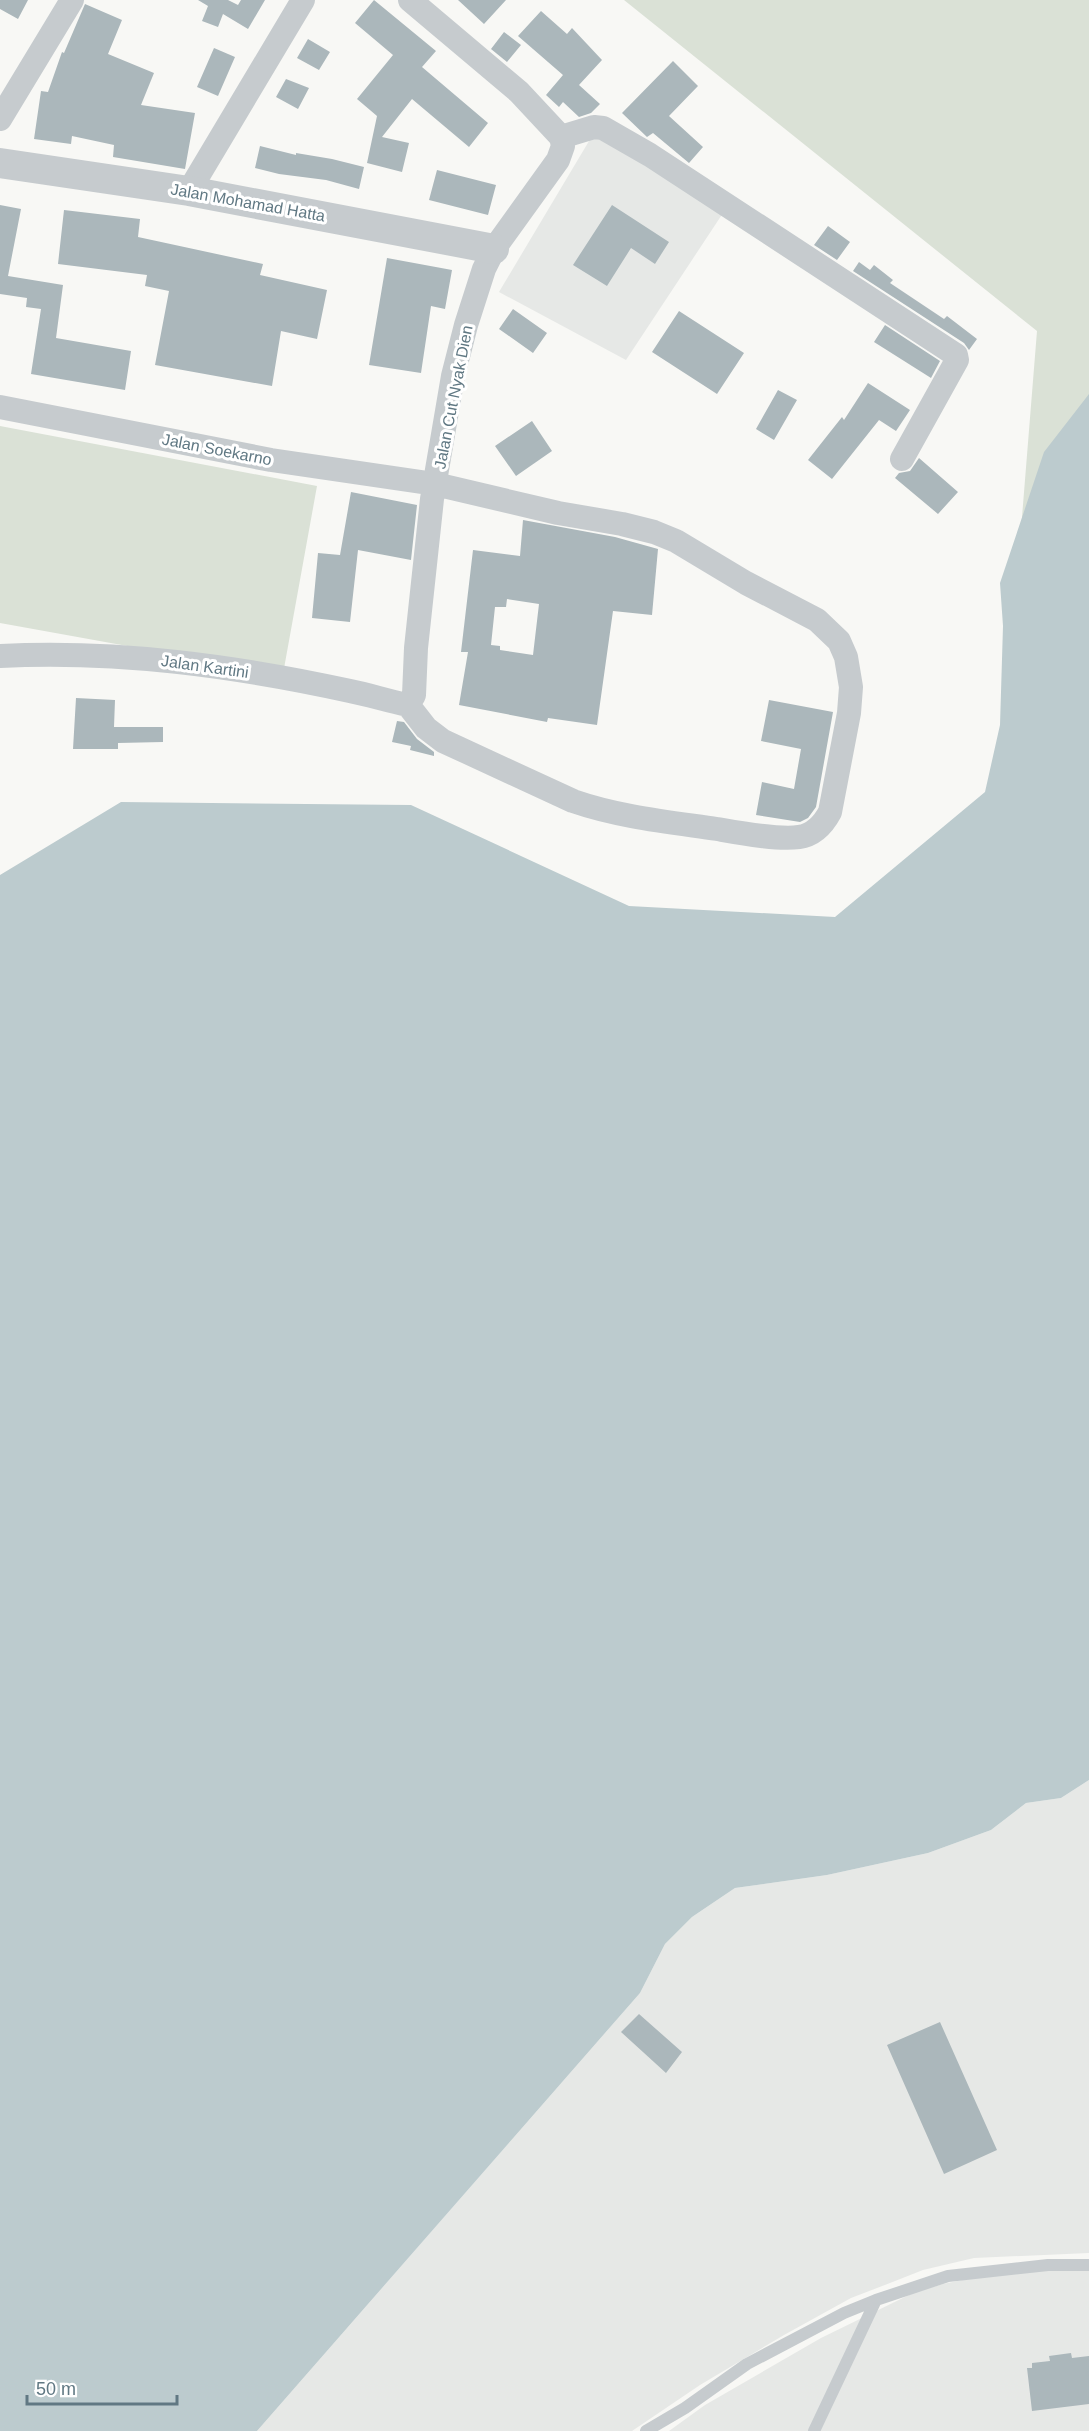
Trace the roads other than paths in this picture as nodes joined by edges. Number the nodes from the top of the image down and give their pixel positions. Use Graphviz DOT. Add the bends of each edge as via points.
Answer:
graph roads {
  1 [pos="72,0"];
  2 [pos="303,0"];
  3 [pos="410,0"];
  4 [pos="0,119"];
  5 [pos="561,137"];
  6 [pos="0,164"];
  7 [pos="189,191"];
  8 [pos="494,249"];
  9 [pos="0,407"];
  10 [pos="902,459"];
  11 [pos="435,483"];
  12 [pos="0,656"];
  13 [pos="408,705"];
  14 [pos="1089,2265"];
  15 [pos="876,2300"];
  16 [pos="646,2431"];
  17 [pos="814,2431"];
  1 -- 4 [label="street"];
  2 -- 7 [label="street"];
  3 -- 5 [label="street" via="519,92"];
  5 -- 8 [label="street, Jalan Cut Nyak Dien" via="563,146 558,160"];
  5 -- 10 [label="street" via="603,128 956,355 957,360"];
  6 -- 7 [label="street, Jalan Mohamad Hatta"];
  7 -- 8 [label="street, Jalan Mohamad Hatta"];
  8 -- 11 [label="street, Jalan Cut Nyak Dien" via="484,269 458,356"];
  9 -- 11 [label="street, Jalan Soekarno" via="271,460"];
  11 -- 13 [label="street, Jalan Cut Nyak Dien" via="421,590 414,695"];
  11 -- 13 [label="street, Jalan Soekarno" via="654,532 697,552 830,630 846,657 851,687 849,713 830,812 823,825 799,837 753,835 593,808 443,741 426,728"];
  12 -- 13 [label="street, Jalan Kartini" via="77,653 178,662 262,674"];
  14 -- 15 [label="lane" via="1048,2265 948,2276"];
  15 -- 16 [label="lane" via="747,2364"];
  15 -- 17 [label="lane"];
}
